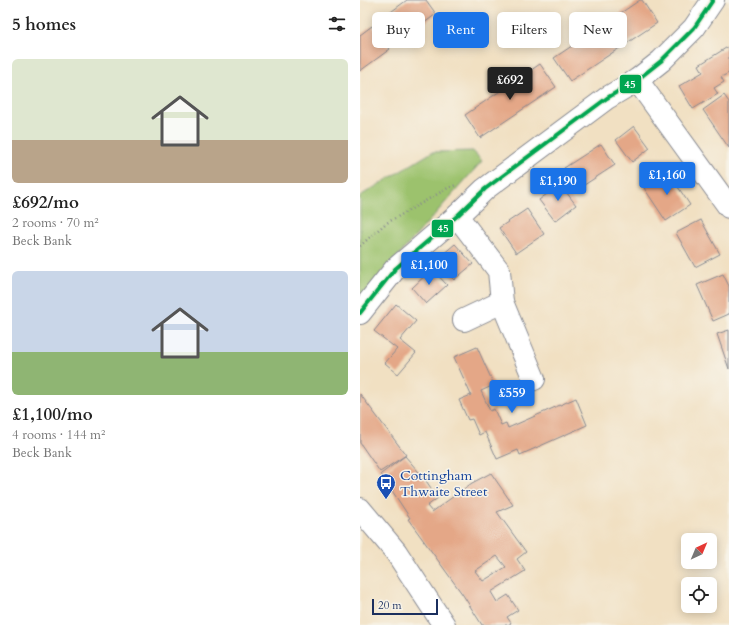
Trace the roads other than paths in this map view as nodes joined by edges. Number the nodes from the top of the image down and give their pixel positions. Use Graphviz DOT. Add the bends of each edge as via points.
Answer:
graph roads {
  1 [pos="713,0"];
  2 [pos="637,80"];
  3 [pos="729,207"];
  4 [pos="457,216"];
  5 [pos="502,302"];
  6 [pos="360,313"];
  7 [pos="464,320"];
  8 [pos="534,379"];
  9 [pos="360,509"];
  10 [pos="444,625"];
  1 -- 2 [label="street" via="694,28 661,61"];
  2 -- 3 [label="street"];
  2 -- 4 [label="street" via="607,98 485,189"];
  4 -- 5 [label="street" via="499,271"];
  4 -- 6 [label="street" via="395,269"];
  5 -- 7 [label="street"];
  5 -- 8 [label="street"];
  9 -- 10 [label="street" via="396,552"];
}
